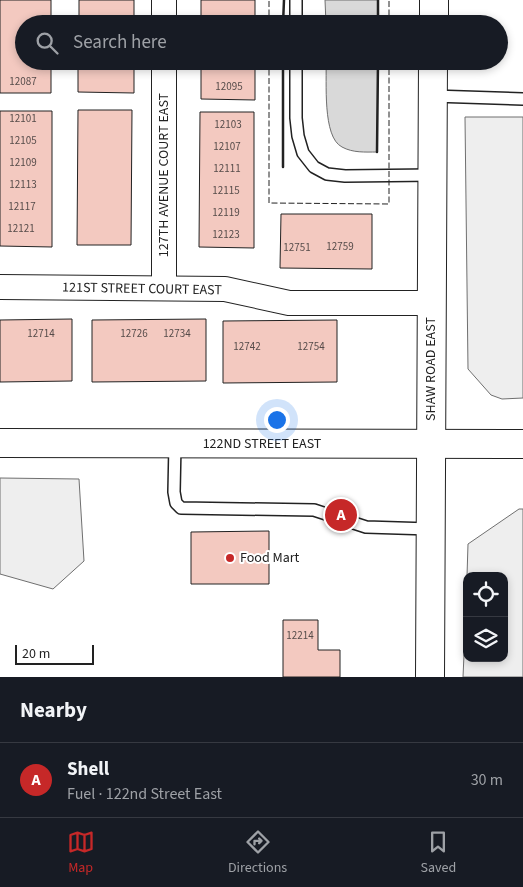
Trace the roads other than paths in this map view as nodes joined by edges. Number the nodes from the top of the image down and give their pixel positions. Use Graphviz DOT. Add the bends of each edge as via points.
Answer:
graph roads {
  1 [pos="164,0"];
  2 [pos="296,0"];
  3 [pos="434,0"];
  4 [pos="164,15"];
  5 [pos="296,15"];
  6 [pos="434,15"];
  7 [pos="164,70"];
  8 [pos="296,70"];
  9 [pos="433,70"];
  10 [pos="433,96"];
  11 [pos="523,99"];
  12 [pos="433,175"];
  13 [pos="0,287"];
  14 [pos="164,288"];
  15 [pos="432,303"];
  16 [pos="0,443"];
  17 [pos="175,444"];
  18 [pos="431,444"];
  19 [pos="523,444"];
  20 [pos="430,529"];
  21 [pos="430,677"];
  1 -- 4 [label="street"];
  2 -- 5 [label="lane"];
  3 -- 6 [label="main road"];
  7 -- 14 [label="street, 127TH AVENUE COURT EAST"];
  8 -- 12 [label="lane" via="298,136 303,153 314,167 327,174 345,176"];
  9 -- 10 [label="main road, SHAW ROAD EAST"];
  10 -- 11 [label="lane"];
  10 -- 12 [label="main road, SHAW ROAD EAST"];
  12 -- 15 [label="main road, SHAW ROAD EAST"];
  13 -- 14 [label="street, 121ST STREET COURT EAST"];
  14 -- 15 [label="street, 121ST STREET COURT EAST" via="225,289 289,303"];
  15 -- 18 [label="main road, SHAW ROAD EAST"];
  16 -- 17 [label="main road, 122ND STREET EAST"];
  17 -- 18 [label="main road, 122ND STREET EAST"];
  17 -- 20 [label="lane" via="174,492 176,502 182,508 314,510 366,527"];
  18 -- 19 [label="main road, 122ND STREET EAST"];
  18 -- 20 [label="main road, SHAW ROAD EAST"];
  20 -- 21 [label="main road, SHAW ROAD EAST"];
}
